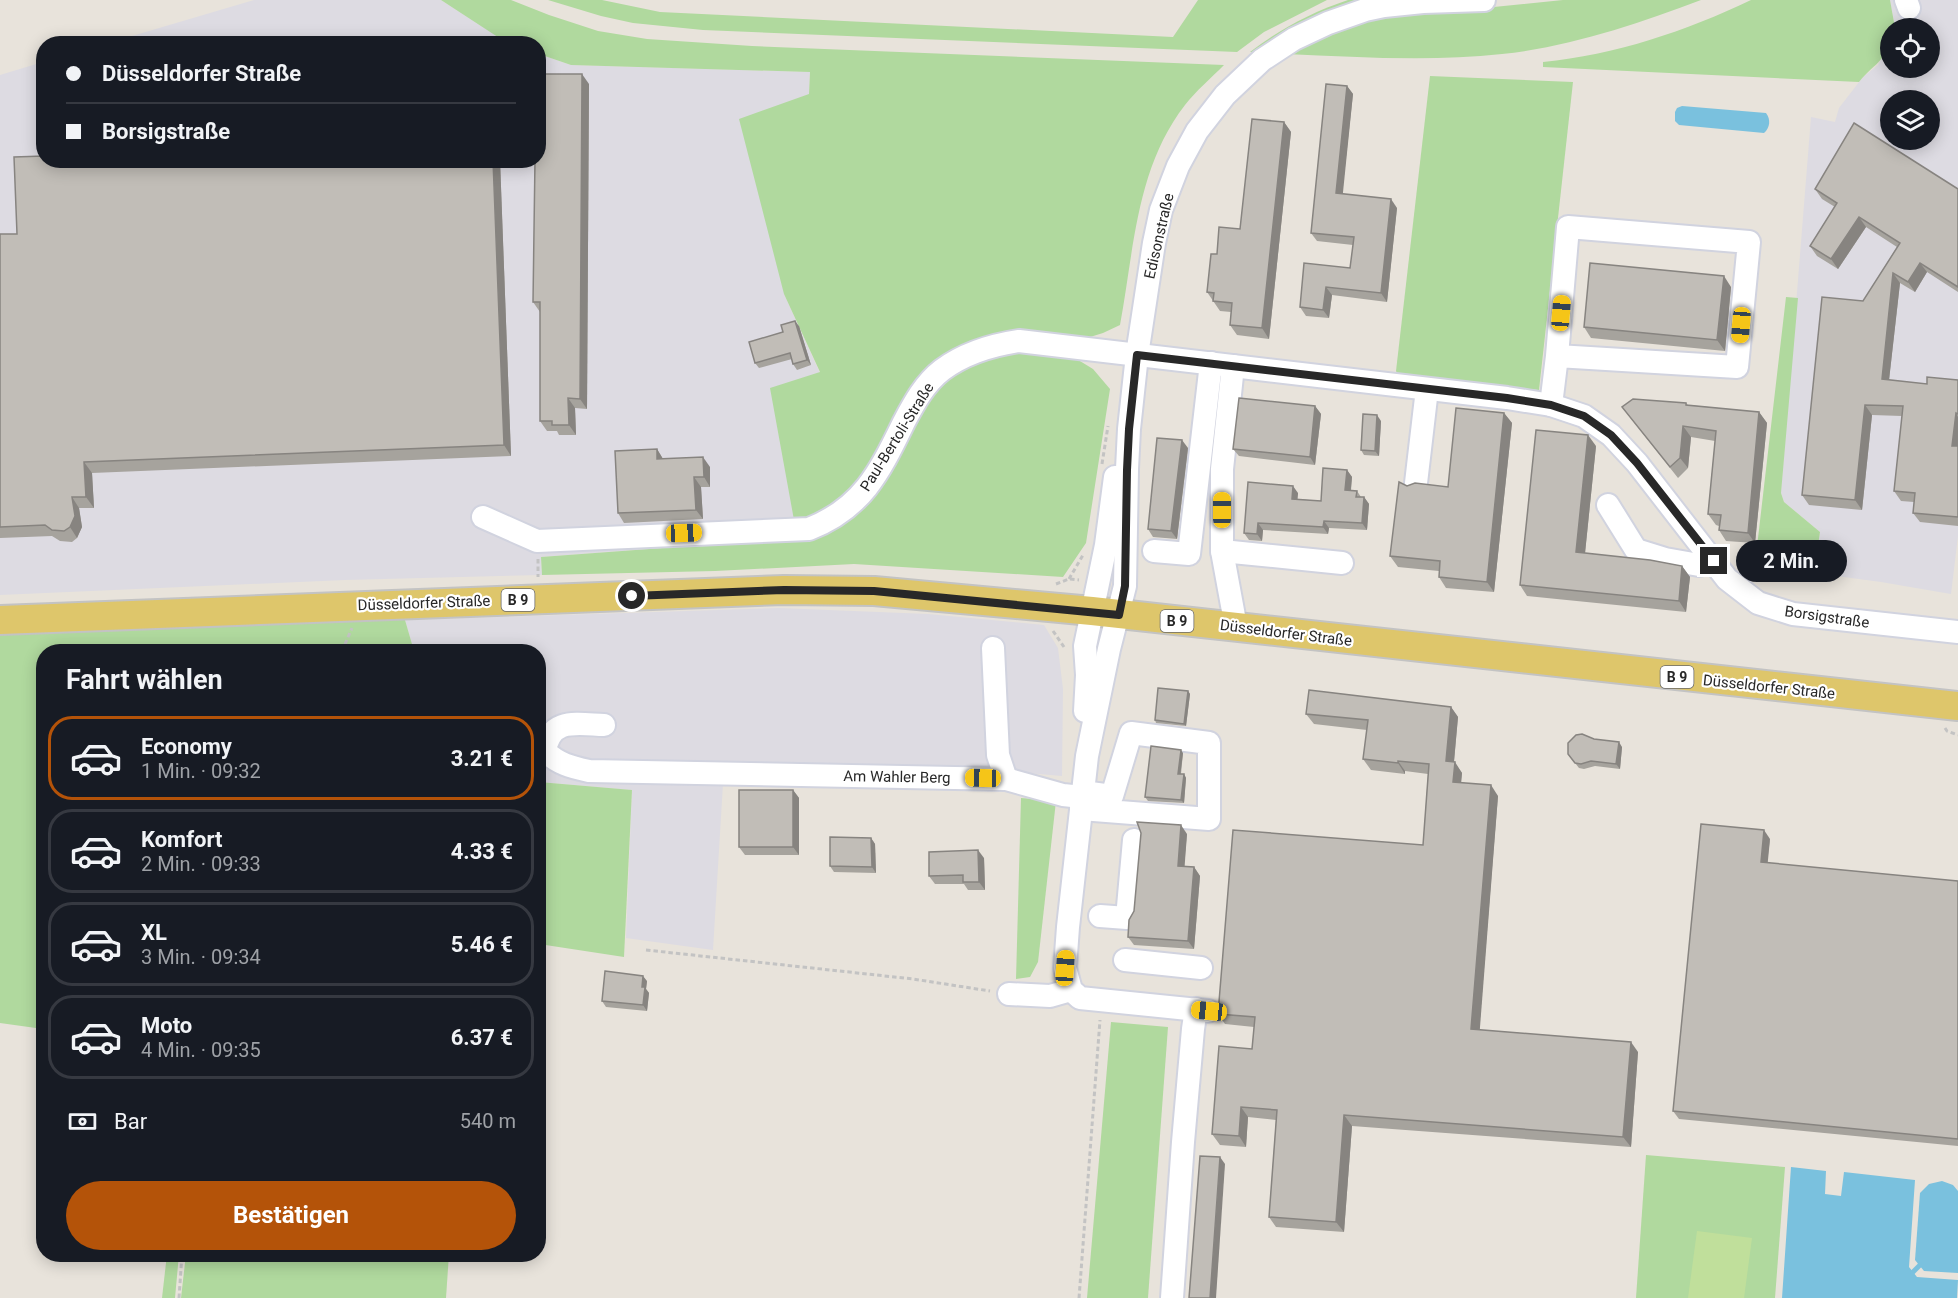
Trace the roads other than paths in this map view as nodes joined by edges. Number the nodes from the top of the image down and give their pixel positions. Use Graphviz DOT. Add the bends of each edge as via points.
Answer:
graph roads {
  1 [pos="1484,0"];
  2 [pos="1137,355"];
  3 [pos="1557,356"];
  4 [pos="1222,365"];
  5 [pos="1427,389"];
  6 [pos="1551,405"];
  7 [pos="1416,483"];
  8 [pos="1608,505"];
  9 [pos="483,517"];
  10 [pos="1154,551"];
  11 [pos="1222,551"];
  12 [pos="1714,561"];
  13 [pos="1342,563"];
  14 [pos="1105,613"];
  15 [pos="0,620"];
  16 [pos="1236,627"];
  17 [pos="1958,632"];
  18 [pos="993,648"];
  19 [pos="1958,706"];
  20 [pos="604,726"];
  21 [pos="546,744"];
  22 [pos="546,752"];
  23 [pos="1006,779"];
  24 [pos="1082,799"];
  25 [pos="1134,840"];
  26 [pos="1100,916"];
  27 [pos="1125,960"];
  28 [pos="1200,968"];
  29 [pos="1071,990"];
  30 [pos="1009,994"];
  31 [pos="1172,1298"];
  1 -- 2 [label="street, Edisonstraße" via="1384,6 1337,19 1262,60 1225,94 1186,149 1161,210"];
  2 -- 4 [label="street, Borsigstraße"];
  2 -- 9 [label="street, Paul-Bertoli-Straße" via="1019,341 998,344 959,360 941,371 924,389 868,488 845,510 809,529 537,541"];
  2 -- 14 [label="street, Edisonstraße" via="1120,432 1099,582"];
  2 -- 14 [label="street, Edisonstraße" via="1128,459 1125,586"];
  3 -- 3 [label="street" via="1568,227 1749,242 1737,367"];
  3 -- 6 [label="street"];
  4 -- 5 [label="street, Borsigstraße"];
  4 -- 10 [label="street" via="1189,554"];
  4 -- 11 [label="street"];
  5 -- 6 [label="street, Borsigstraße"];
  5 -- 7 [label="street"];
  6 -- 12 [label="street, Borsigstraße" via="1584,416 1611,435"];
  8 -- 12 [label="street" via="1636,550 1699,565"];
  11 -- 13 [label="street"];
  11 -- 16 [label="street"];
  12 -- 17 [label="street, Borsigstraße" via="1742,592 1773,609"];
  14 -- 15 [label="main road, Düsseldorfer Straße / B 9" via="874,591 784,590"];
  14 -- 16 [label="main road, Düsseldorfer Straße / B 9"];
  14 -- 24 [label="street" via="1085,646 1087,756"];
  16 -- 19 [label="main road, Düsseldorfer Straße / B 9"];
  18 -- 23 [label="street" via="996,744"];
  20 -- 21 [label="street, Am Wahler Berg" via="557,727"];
  22 -- 23 [label="street, Am Wahler Berg" via="567,766 589,771"];
  23 -- 24 [label="street, Am Wahler Berg"];
  24 -- 24 [label="street" via="1209,819 1209,743 1131,733 1112,796"];
  24 -- 29 [label="street" via="1065,968"];
  25 -- 26 [label="street" via="1127,918"];
  27 -- 28 [label="street"];
  29 -- 30 [label="street" via="1050,996"];
  29 -- 31 [label="street" via="1080,998 1202,1010 1193,1029"];
}
